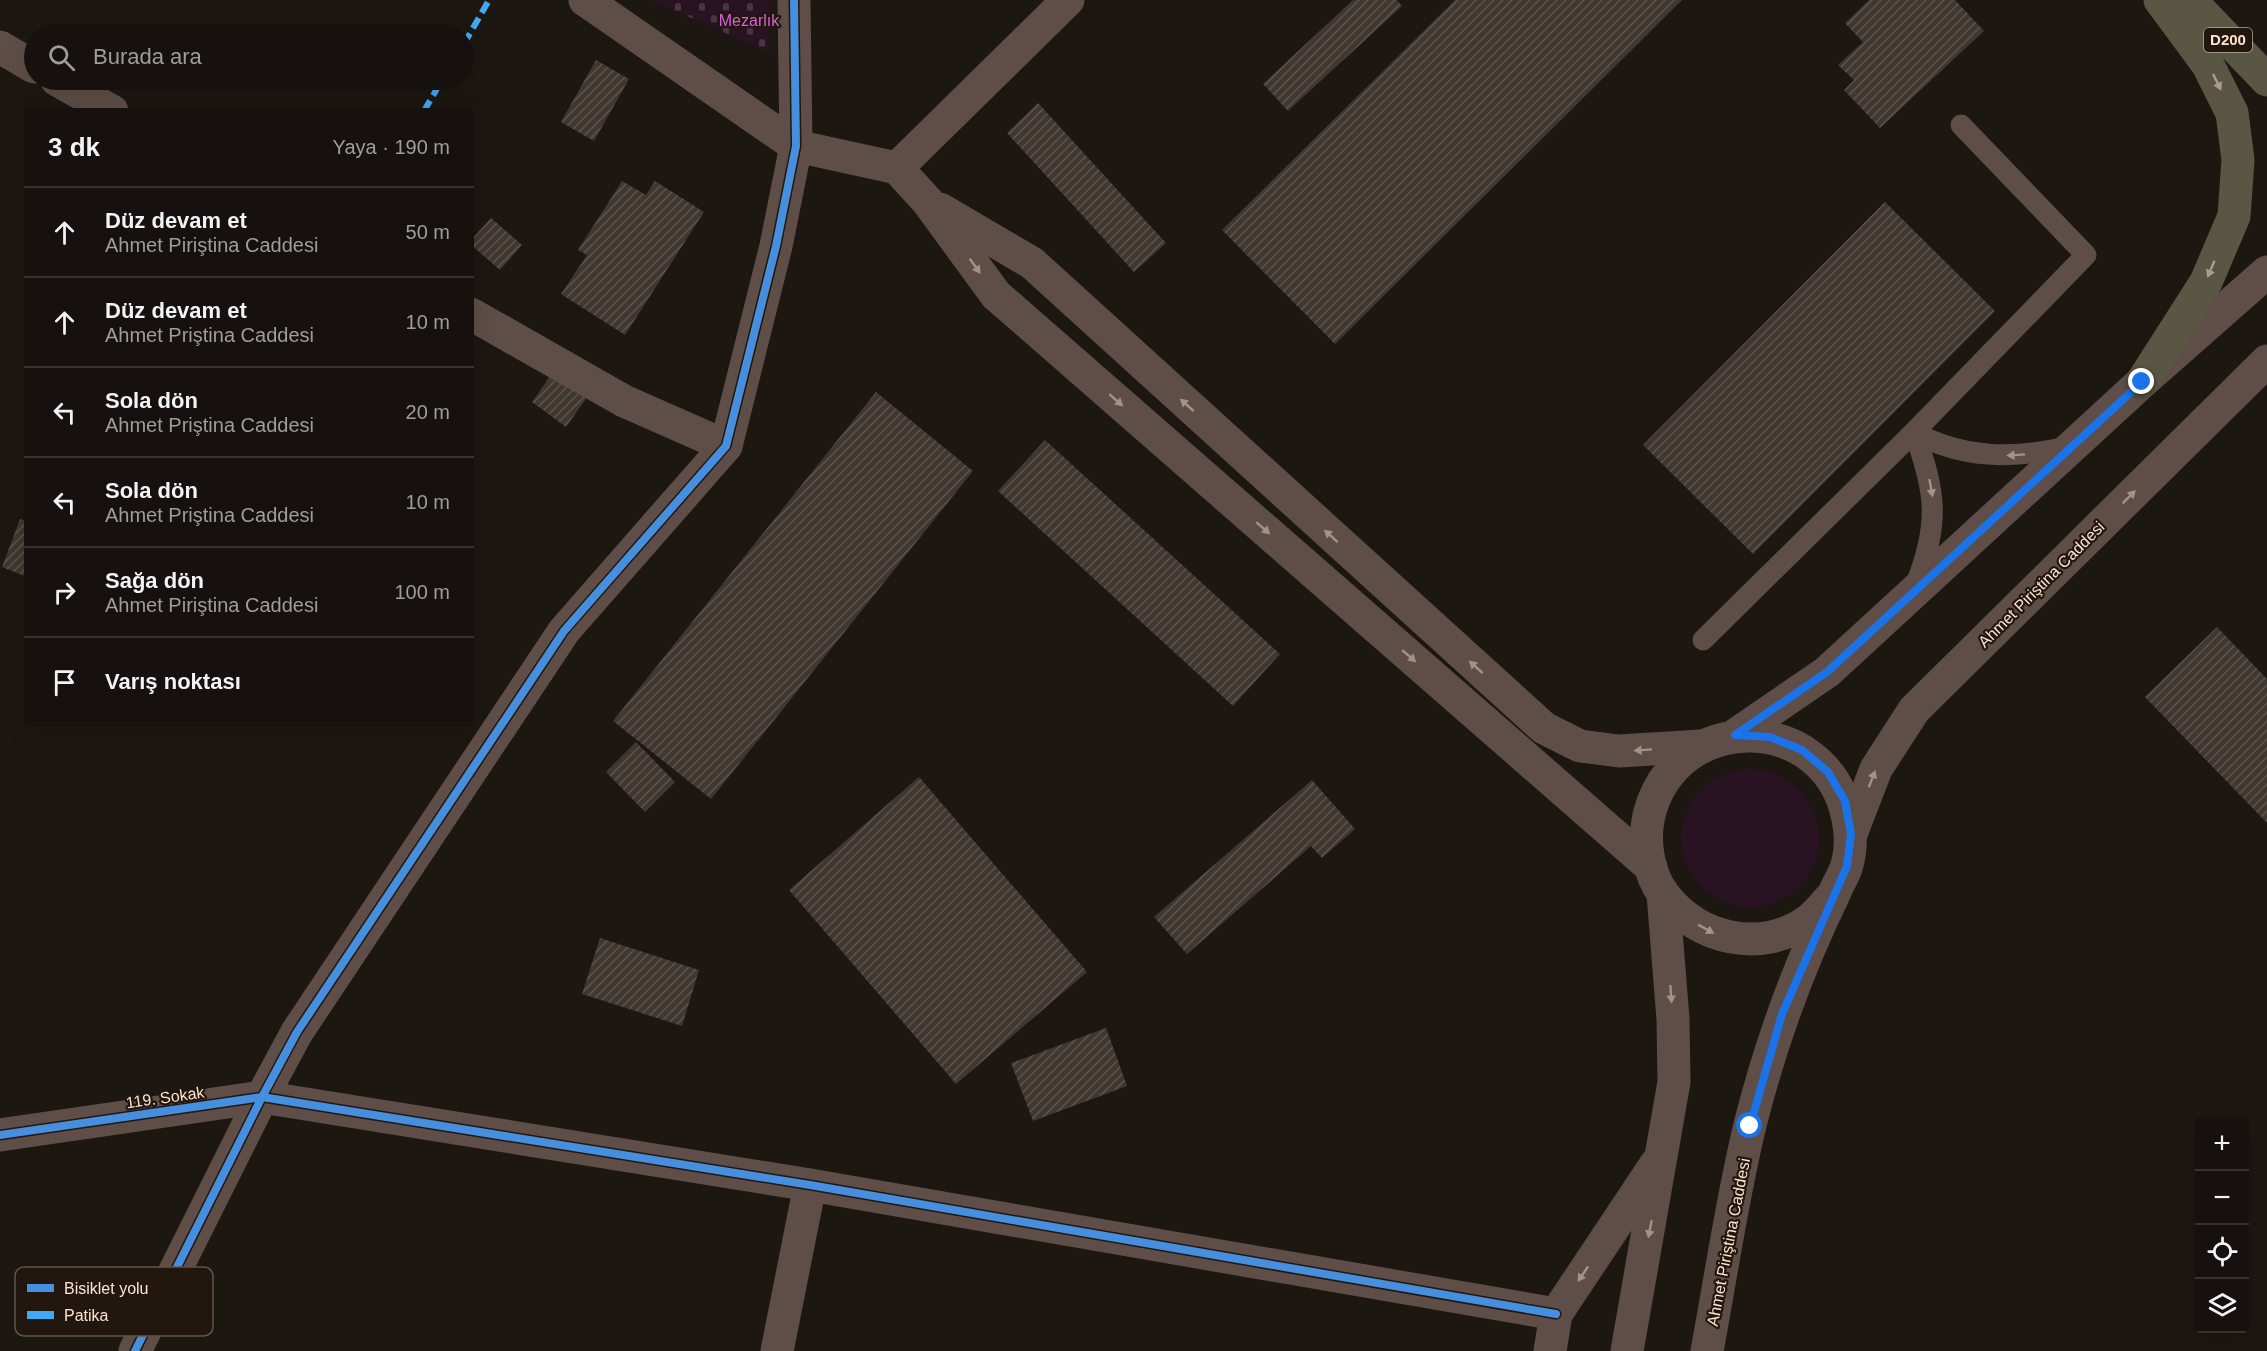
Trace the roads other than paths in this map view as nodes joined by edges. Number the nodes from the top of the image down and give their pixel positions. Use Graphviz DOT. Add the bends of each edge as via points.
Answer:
graph roads {
  1 [pos="585,0"];
  2 [pos="794,0"];
  3 [pos="1068,0"];
  4 [pos="2160,0"];
  5 [pos="2190,0"];
  6 [pos="0,47"];
  7 [pos="24,61"];
  8 [pos="2267,80"];
  9 [pos="75,90"];
  10 [pos="107,108"];
  11 [pos="1961,125"];
  12 [pos="796,146"];
  13 [pos="897,168"];
  14 [pos="928,202"];
  15 [pos="2267,272"];
  16 [pos="474,316"];
  17 [pos="2267,361"];
  18 [pos="2142,382"];
  19 [pos="1914,432"];
  20 [pos="2073,445"];
  21 [pos="726,446"];
  22 [pos="1912,594"];
  23 [pos="1703,640"];
  24 [pos="1735,735"];
  25 [pos="1701,746"];
  26 [pos="1851,834"];
  27 [pos="1657,881"];
  28 [pos="1832,896"];
  29 [pos="262,1096"];
  30 [pos="0,1135"];
  31 [pos="1662,1155"];
  32 [pos="810,1185"];
  33 [pos="177,1267"];
  34 [pos="1556,1314"];
  35 [pos="142,1336"];
  36 [pos="135,1351"];
  37 [pos="777,1351"];
  38 [pos="1550,1351"];
  39 [pos="1627,1351"];
  40 [pos="1707,1351"];
  1 -- 12 [label="street"];
  2 -- 12 [label="street"];
  3 -- 13 [label="street"];
  4 -- 18 [label="highway, one-way" via="2208,64 2232,113 2238,160 2234,216 2206,282"];
  5 -- 8 [label="highway, D200"];
  6 -- 7 [label="street"];
  9 -- 10 [label="street"];
  11 -- 19 [label="lane" via="2086,255"];
  12 -- 13 [label="street"];
  12 -- 21 [label="street" via="776,246"];
  13 -- 14 [label="street"];
  25 -- 14 [label="street, one-way" via="1619,751 1580,746 1544,728 1032,263"];
  14 -- 27 [label="street, one-way" via="996,295"];
  15 -- 18 [label="street"];
  16 -- 21 [label="street" via="624,401"];
  26 -- 17 [label="street, Ahmet Piriştina Caddesi, one-way" via="1876,769 1914,710"];
  18 -- 20 [label="street"];
  20 -- 19 [label="lane, one-way" via="1999,457 1935,443"];
  19 -- 22 [label="lane, one-way" via="1927,469 1934,510 1929,551"];
  19 -- 23 [label="lane"];
  20 -- 22 [label="street"];
  21 -- 29 [label="street" via="564,631 297,1032"];
  22 -- 24 [label="street" via="1827,672"];
  24 -- 25 [label="street"];
  24 -- 26 [label="street" via="1770,737 1802,750 1828,772 1845,801"];
  25 -- 27 [label="street" via="1674,766 1654,795 1646,829"];
  26 -- 28 [label="street" via="1847,866"];
  27 -- 28 [label="street, one-way" via="1686,918 1715,934 1747,940 1780,935 1809,920"];
  27 -- 31 [label="street, one-way" via="1673,1019 1674,1082"];
  28 -- 40 [label="street, Ahmet Piriştina Caddesi" via="1782,1014 1750,1126"];
  29 -- 30 [label="street, 119. Sokak"];
  29 -- 32 [label="street, 119. Sokak"];
  29 -- 33 [label="street"];
  31 -- 34 [label="street, one-way"];
  31 -- 39 [label="street, one-way"];
  32 -- 34 [label="street, 119. Sokak"];
  32 -- 37 [label="street"];
  34 -- 38 [label="street"];
  35 -- 36 [label="street"];
}
